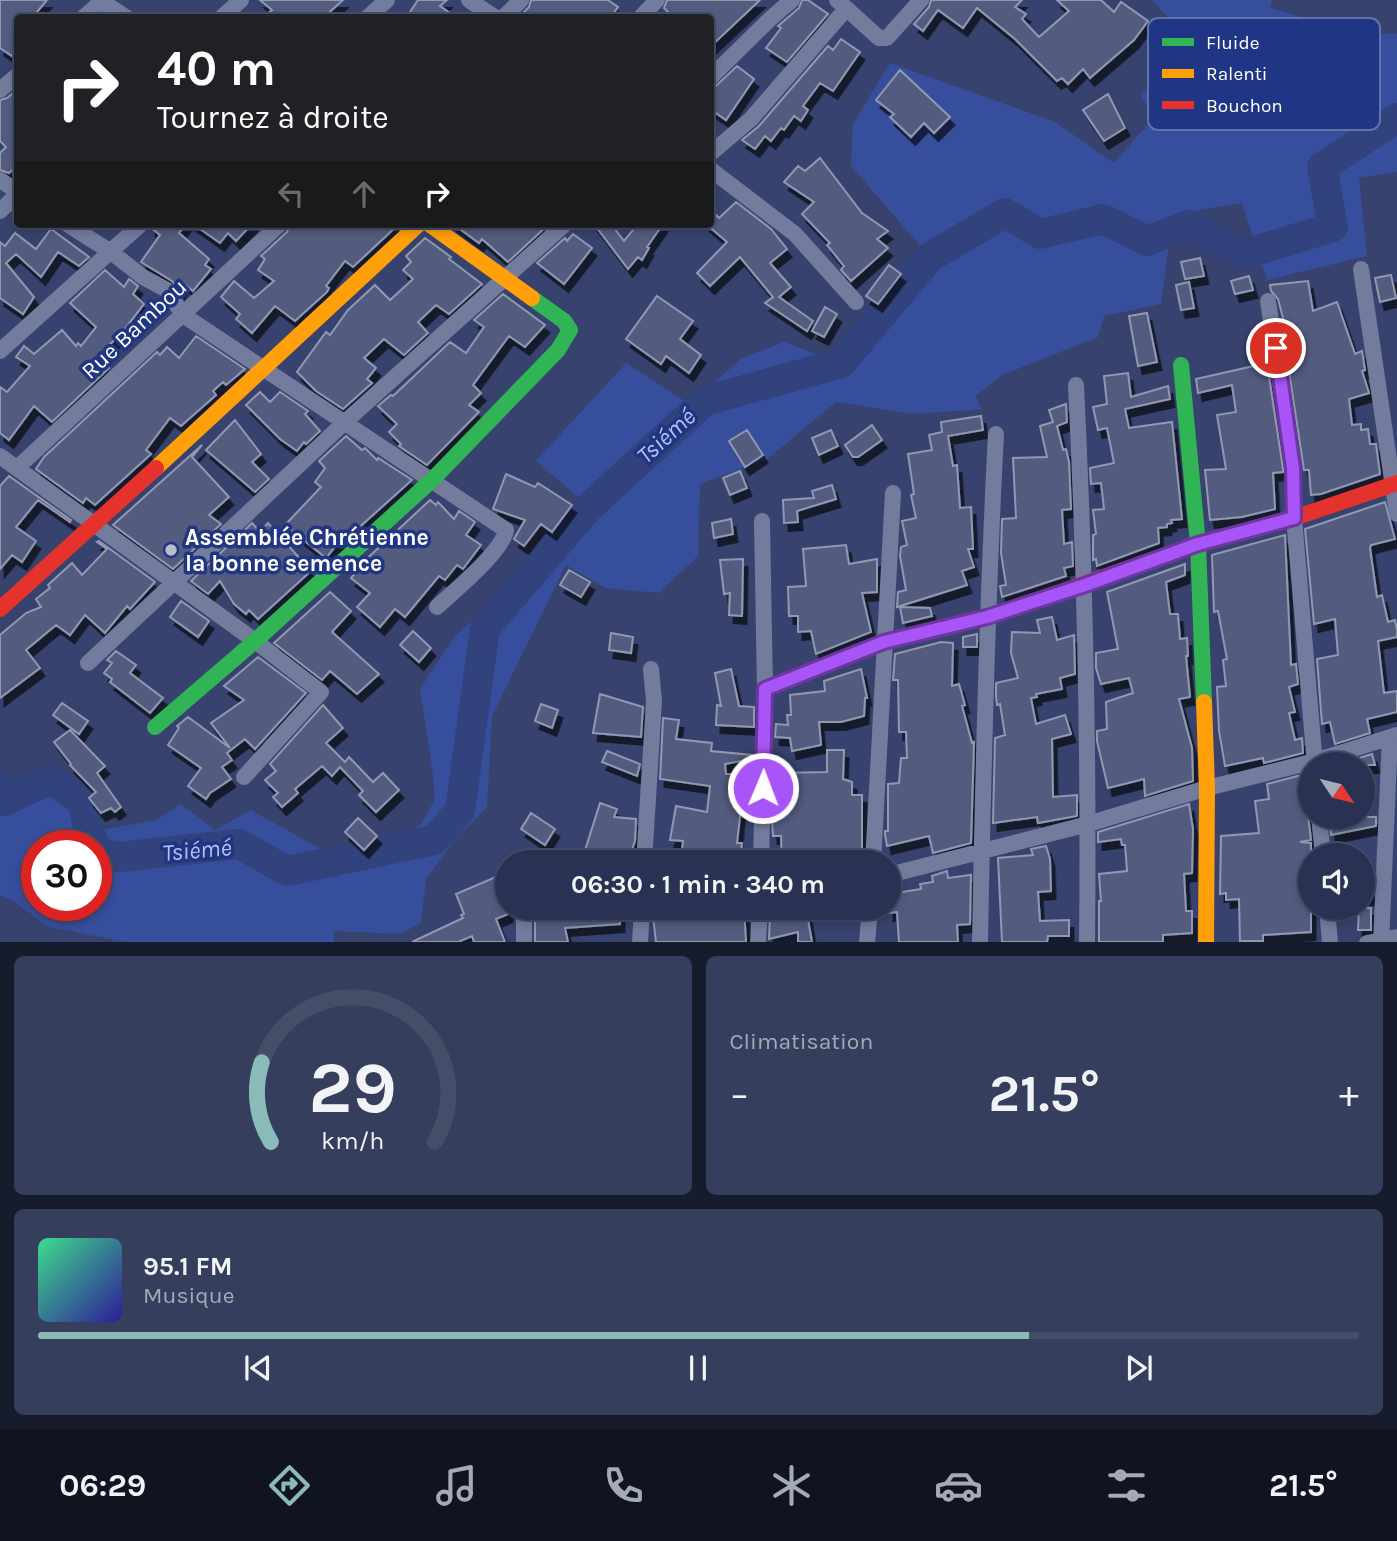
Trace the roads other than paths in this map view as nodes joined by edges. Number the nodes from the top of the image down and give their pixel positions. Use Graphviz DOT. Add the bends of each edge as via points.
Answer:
graph roads {
  1 [pos="102,0"];
  2 [pos="241,0"];
  3 [pos="387,0"];
  4 [pos="469,0"];
  5 [pos="522,0"];
  6 [pos="657,0"];
  7 [pos="792,0"];
  8 [pos="921,0"];
  9 [pos="841,4"];
  10 [pos="87,14"];
  11 [pos="121,14"];
  12 [pos="225,14"];
  13 [pos="371,14"];
  14 [pos="489,14"];
  15 [pos="507,14"];
  16 [pos="644,14"];
  17 [pos="714,74"];
  18 [pos="14,78"];
  19 [pos="0,90"];
  20 [pos="714,151"];
  21 [pos="714,172"];
  22 [pos="14,197"];
  23 [pos="0,211"];
  24 [pos="74,228"];
  25 [pos="137,228"];
  26 [pos="276,228"];
  27 [pos="415,228"];
  28 [pos="434,228"];
  29 [pos="560,228"];
  30 [pos="111,252"];
  31 [pos="1361,269"];
  32 [pos="503,278"];
  33 [pos="1268,301"];
  34 [pos="856,302"];
  35 [pos="183,315"];
  36 [pos="0,351"];
  37 [pos="1181,365"];
  38 [pos="264,370"];
  39 [pos="1076,385"];
  40 [pos="346,421"];
  41 [pos="996,434"];
  42 [pos="0,456"];
  43 [pos="18,467"];
  44 [pos="432,480"];
  45 [pos="1395,483"];
  46 [pos="893,493"];
  47 [pos="1397,514"];
  48 [pos="1294,518"];
  49 [pos="762,521"];
  50 [pos="93,523"];
  51 [pos="1198,544"];
  52 [pos="174,583"];
  53 [pos="1085,585"];
  54 [pos="437,607"];
  55 [pos="0,609"];
  56 [pos="987,617"];
  57 [pos="255,641"];
  58 [pos="884,642"];
  59 [pos="88,663"];
  60 [pos="651,669"];
  61 [pos="765,689"];
  62 [pos="155,727"];
  63 [pos="1393,736"];
  64 [pos="1314,752"];
  65 [pos="1347,752"];
  66 [pos="1298,767"];
  67 [pos="244,777"];
  68 [pos="1207,788"];
  69 [pos="1088,824"];
  70 [pos="645,850"];
  71 [pos="761,850"];
  72 [pos="874,850"];
  73 [pos="982,852"];
  74 [pos="901,872"];
  75 [pos="524,920"];
  76 [pos="641,920"];
  77 [pos="763,920"];
  78 [pos="869,920"];
  79 [pos="1328,920"];
  80 [pos="1382,940"];
  81 [pos="524,942"];
  82 [pos="640,942"];
  83 [pos="758,942"];
  84 [pos="867,942"];
  85 [pos="979,942"];
  86 [pos="1087,942"];
  87 [pos="1206,942"];
  88 [pos="1330,942"];
  1 -- 10 [label="street"];
  1 -- 11 [label="street"];
  2 -- 12 [label="street"];
  3 -- 13 [label="street"];
  4 -- 14 [label="street"];
  5 -- 15 [label="street"];
  6 -- 16 [label="street"];
  7 -- 17 [label="street"];
  8 -- 9 [label="street" via="887,38 880,38"];
  9 -- 20 [label="street" via="751,119"];
  18 -- 19 [label="street"];
  21 -- 34 [label="street" via="796,234"];
  22 -- 23 [label="street"];
  24 -- 30 [label="street"];
  25 -- 30 [label="street"];
  26 -- 35 [label="street, Rue Bambou"];
  27 -- 38 [label="street"];
  28 -- 32 [label="street"];
  29 -- 32 [label="street"];
  30 -- 35 [label="street" via="167,290"];
  30 -- 36 [label="street"];
  31 -- 45 [label="street"];
  32 -- 40 [label="street"];
  32 -- 44 [label="street" via="565,321 570,330 558,350"];
  33 -- 48 [label="street" via="1293,468"];
  35 -- 38 [label="street"];
  35 -- 43 [label="street, Rue Bambou"];
  37 -- 51 [label="street"];
  38 -- 40 [label="street"];
  38 -- 50 [label="street"];
  39 -- 53 [label="street"];
  40 -- 44 [label="street"];
  40 -- 52 [label="street"];
  41 -- 56 [label="street"];
  42 -- 43 [label="street"];
  43 -- 50 [label="street"];
  44 -- 54 [label="street" via="506,530 495,551"];
  44 -- 57 [label="street"];
  45 -- 47 [label="street"];
  45 -- 48 [label="street"];
  46 -- 58 [label="street"];
  48 -- 51 [label="street"];
  48 -- 64 [label="street"];
  49 -- 61 [label="street"];
  50 -- 52 [label="street"];
  50 -- 55 [label="street"];
  51 -- 53 [label="street"];
  51 -- 68 [label="street"];
  52 -- 57 [label="street"];
  52 -- 59 [label="street"];
  53 -- 56 [label="street"];
  53 -- 69 [label="street"];
  56 -- 58 [label="street"];
  56 -- 73 [label="street"];
  57 -- 62 [label="street"];
  57 -- 67 [label="street" via="321,692"];
  58 -- 61 [label="street"];
  58 -- 72 [label="street"];
  60 -- 70 [label="street" via="654,701"];
  61 -- 71 [label="street"];
  63 -- 65 [label="street"];
  63 -- 80 [label="street"];
  66 -- 68 [label="street"];
  68 -- 69 [label="street"];
  68 -- 87 [label="street"];
  69 -- 73 [label="street"];
  69 -- 86 [label="street"];
  73 -- 74 [label="street"];
  73 -- 85 [label="street"];
  75 -- 81 [label="street"];
  76 -- 82 [label="street"];
  77 -- 83 [label="street"];
  78 -- 84 [label="street"];
  79 -- 88 [label="street"];
}
